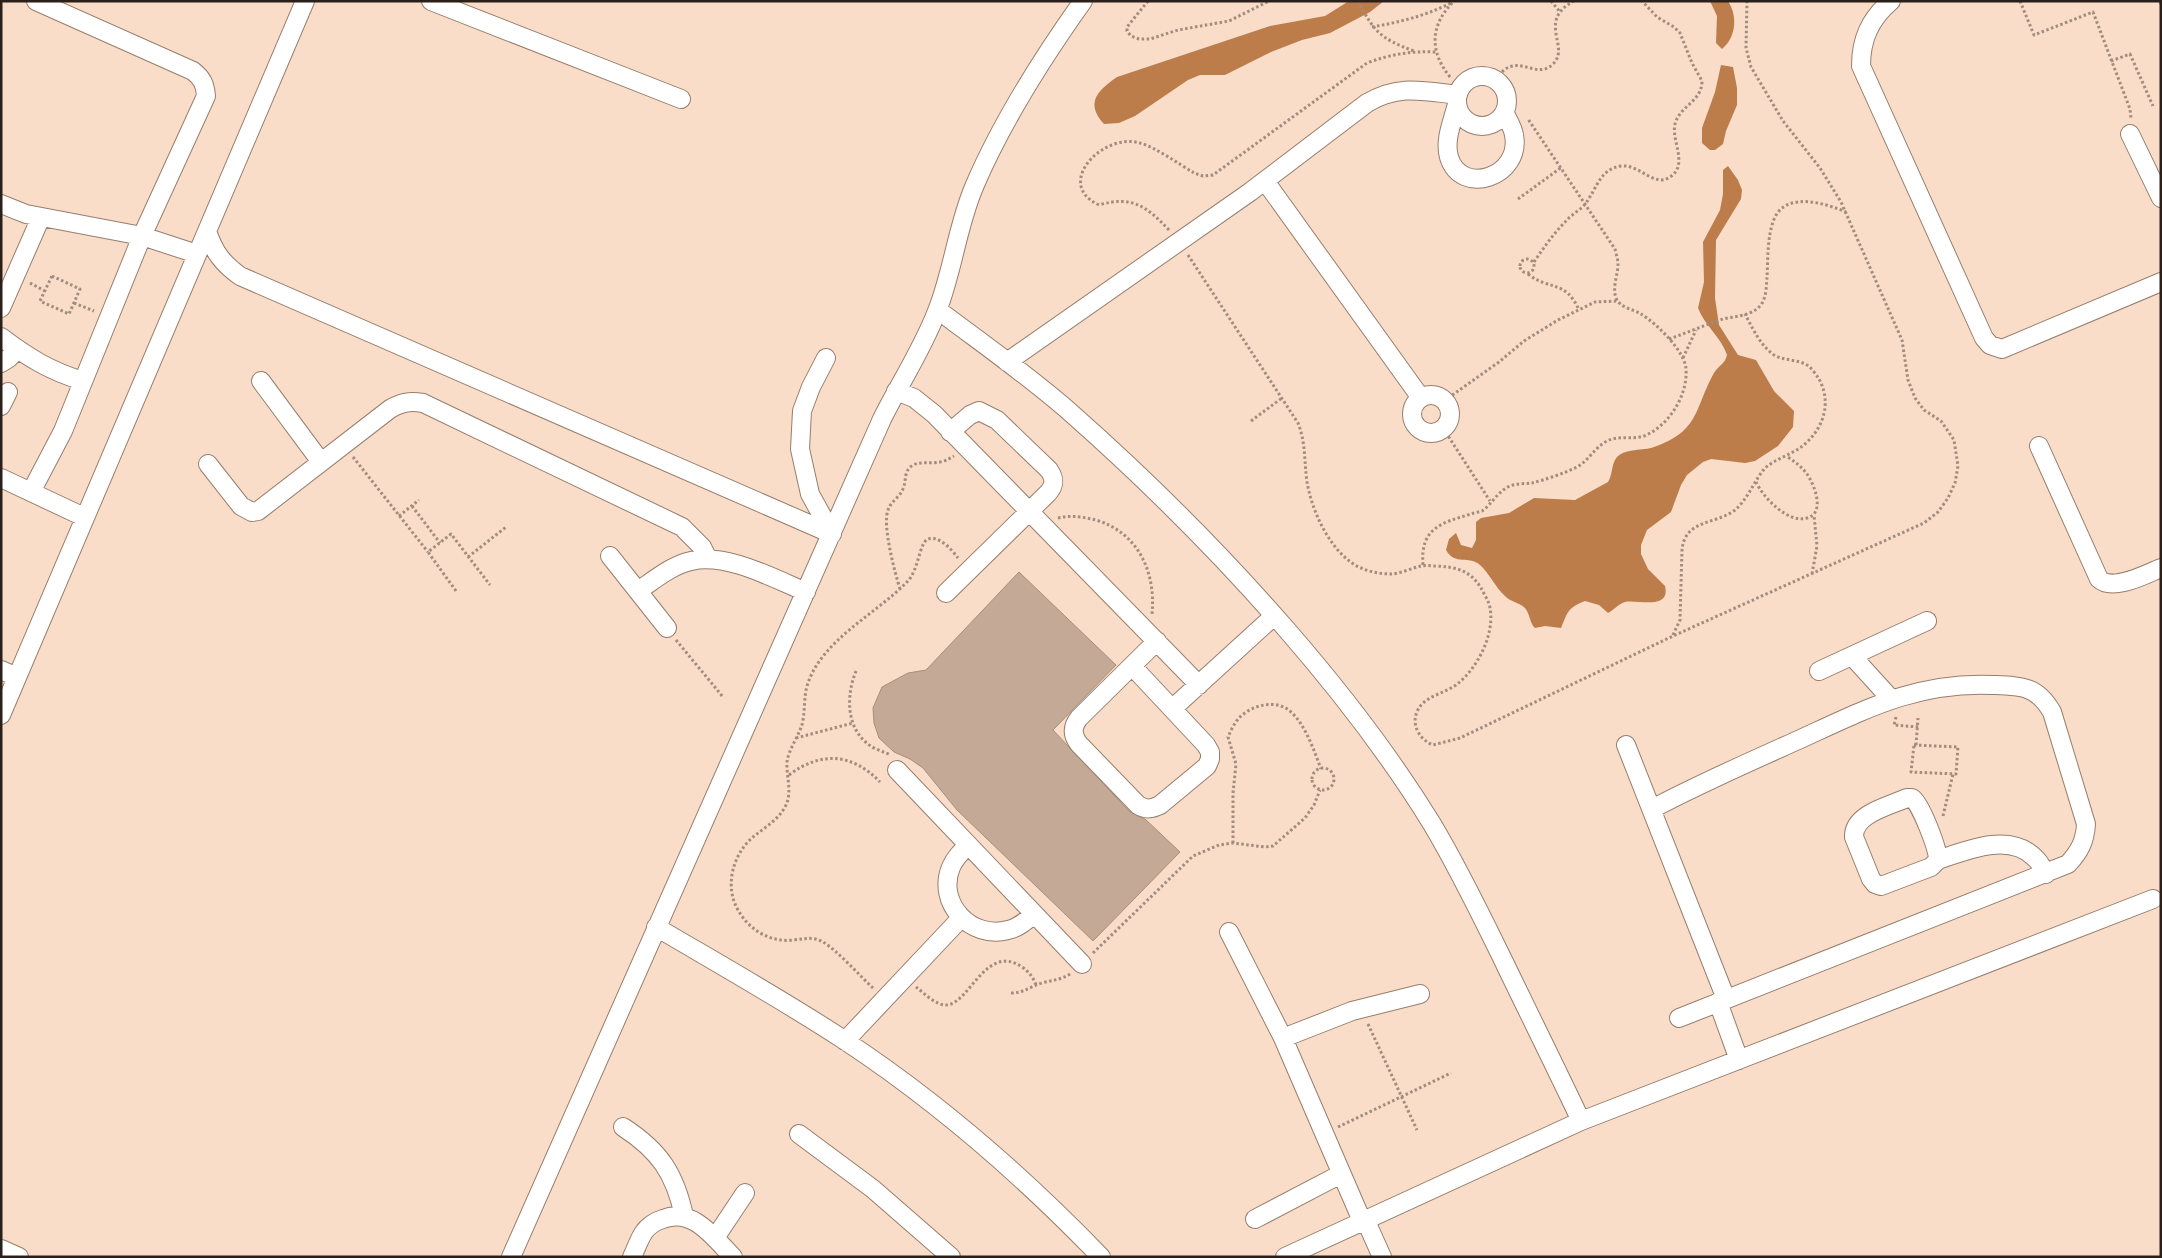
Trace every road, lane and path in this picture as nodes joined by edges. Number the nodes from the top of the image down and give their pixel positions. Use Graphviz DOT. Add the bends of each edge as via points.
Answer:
graph roads {
  1 [pos="36,1"];
  2 [pos="431,1"];
  3 [pos="1083,1"];
  4 [pos="1148,1"];
  5 [pos="1269,1"];
  6 [pos="1358,1"];
  7 [pos="1453,1"];
  8 [pos="1551,1"];
  9 [pos="1574,1"];
  10 [pos="1642,1"];
  11 [pos="1747,1"];
  12 [pos="1891,1"];
  13 [pos="2020,1"];
  14 [pos="299,4"];
  15 [pos="1560,12"];
  16 [pos="1372,27"];
  17 [pos="1415,51"];
  18 [pos="1436,52"];
  19 [pos="2111,61"];
  20 [pos="1496,80"];
  21 [pos="1459,96"];
  22 [pos="681,99"];
  23 [pos="2153,106"];
  24 [pos="1506,108"];
  25 [pos="2130,134"];
  26 [pos="1562,167"];
  27 [pos="1265,181"];
  28 [pos="2161,198"];
  29 [pos="1518,199"];
  30 [pos="1586,203"];
  31 [pos="1,204"];
  32 [pos="1846,212"];
  33 [pos="41,217"];
  34 [pos="207,231"];
  35 [pos="142,236"];
  36 [pos="1179,242"];
  37 [pos="197,254"];
  38 [pos="1534,262"];
  39 [pos="1528,274"];
  40 [pos="2161,282"];
  41 [pos="1618,301"];
  42 [pos="74,303"];
  43 [pos="1,308"];
  44 [pos="938,310"];
  45 [pos="1579,310"];
  46 [pos="1745,314"];
  47 [pos="109,318"];
  48 [pos="1698,329"];
  49 [pos="1,337"];
  50 [pos="1669,340"];
  51 [pos="18,349"];
  52 [pos="826,358"];
  53 [pos="1683,358"];
  54 [pos="1007,362"];
  55 [pos="1,363"];
  56 [pos="83,381"];
  57 [pos="261,381"];
  58 [pos="896,391"];
  59 [pos="1282,398"];
  60 [pos="1421,398"];
  61 [pos="1444,401"];
  62 [pos="1251,421"];
  63 [pos="1443,428"];
  64 [pos="950,432"];
  65 [pos="343,445"];
  66 [pos="2039,446"];
  67 [pos="968,450"];
  68 [pos="1786,456"];
  69 [pos="321,462"];
  70 [pos="208,464"];
  71 [pos="1,478"];
  72 [pos="1756,481"];
  73 [pos="31,492"];
  74 [pos="419,500"];
  75 [pos="1490,502"];
  76 [pos="412,506"];
  77 [pos="1814,515"];
  78 [pos="399,516"];
  79 [pos="84,517"];
  80 [pos="1035,518"];
  81 [pos="506,527"];
  82 [pos="832,534"];
  83 [pos="440,543"];
  84 [pos="428,552"];
  85 [pos="610,556"];
  86 [pos="468,557"];
  87 [pos="708,559"];
  88 [pos="1423,565"];
  89 [pos="2161,568"];
  90 [pos="968,572"];
  91 [pos="1812,574"];
  92 [pos="490,585"];
  93 [pos="900,589"];
  94 [pos="456,591"];
  95 [pos="638,591"];
  96 [pos="806,592"];
  97 [pos="946,593"];
  98 [pos="1274,616"];
  99 [pos="1927,621"];
  100 [pos="667,628"];
  101 [pos="1673,636"];
  102 [pos="1153,638"];
  103 [pos="1852,656"];
  104 [pos="1132,666"];
  105 [pos="1819,671"];
  106 [pos="856,672"];
  107 [pos="9,674"];
  108 [pos="1199,685"];
  109 [pos="723,697"];
  110 [pos="1895,698"];
  111 [pos="1173,708"];
  112 [pos="1,715"];
  113 [pos="1918,718"];
  114 [pos="853,723"];
  115 [pos="1918,727"];
  116 [pos="795,738"];
  117 [pos="1916,745"];
  118 [pos="1626,746"];
  119 [pos="1321,769"];
  120 [pos="897,770"];
  121 [pos="1953,774"];
  122 [pos="788,776"];
  123 [pos="880,782"];
  124 [pos="1320,790"];
  125 [pos="1652,809"];
  126 [pos="1932,838"];
  127 [pos="1233,843"];
  128 [pos="968,845"];
  129 [pos="1938,860"];
  130 [pos="2046,874"];
  131 [pos="2153,899"];
  132 [pos="1034,914"];
  133 [pos="961,918"];
  134 [pos="656,927"];
  135 [pos="1229,932"];
  136 [pos="1082,964"];
  137 [pos="904,978"];
  138 [pos="1036,985"];
  139 [pos="1011,993"];
  140 [pos="1420,994"];
  141 [pos="884,998"];
  142 [pos="1722,1001"];
  143 [pos="1361,1009"];
  144 [pos="1679,1018"];
  145 [pos="1283,1038"];
  146 [pos="845,1041"];
  147 [pos="1739,1060"];
  148 [pos="1451,1073"];
  149 [pos="1401,1097"];
  150 [pos="1581,1121"];
  151 [pos="623,1127"];
  152 [pos="1417,1130"];
  153 [pos="799,1134"];
  154 [pos="1324,1134"];
  155 [pos="1341,1174"];
  156 [pos="746,1193"];
  157 [pos="684,1216"];
  158 [pos="1255,1218"];
  159 [pos="1363,1220"];
  160 [pos="715,1238"];
  161 [pos="1,1250"];
  162 [pos="19,1257"];
  163 [pos="511,1257"];
  164 [pos="632,1257"];
  165 [pos="733,1257"];
  166 [pos="951,1257"];
  167 [pos="1101,1257"];
  168 [pos="1285,1257"];
  169 [pos="1382,1257"];
  1 -- 35 [label="street" via="201,77 205,86 204,100"];
  2 -- 22 [label="street"];
  3 -- 44 [label="street" via="1016,103 974,188"];
  4 -- 5 [label="path" via="1127,27 1131,36 1139,39 1229,21"];
  6 -- 16 [label="path"];
  7 -- 16 [label="path" via="1411,20"];
  7 -- 18 [label="path" via="1437,23 1434,37"];
  8 -- 15 [label="path"];
  9 -- 15 [label="path"];
  10 -- 30 [label="path" via="1657,17 1680,33 1702,81 1702,88 1700,95 1680,114 1675,124 1679,165 1670,178 1653,180 1640,170 1620,166 1603,175"];
  11 -- 32 [label="path" via="1746,48 1751,67 1783,121 1832,185"];
  12 -- 40 [label="street" via="1871,22 1864,36 1861,66 1984,338 1990,345 2002,349"];
  13 -- 19 [label="path" via="2034,35 2093,12"];
  14 -- 34 [label="street"];
  15 -- 20 [label="path" via="1555,24 1558,56 1553,64 1536,70 1518,64 1509,66"];
  16 -- 17 [label="path" via="1384,38"];
  17 -- 18 [label="path"];
  17 -- 36 [label="path" via="1390,54 1367,63 1213,175 1194,173 1140,143 1120,142 1095,154 1081,178 1082,190 1088,200 1100,205 1127,201 1140,205"];
  18 -- 21 [label="path"];
  19 -- 23 [label="path" via="2130,54"];
  19 -- 25 [label="path" via="2130,109"];
  20 -- 21 [label="street" via="1487,76 1476,77 1467,82"];
  20 -- 24 [label="street" via="1507,94"];
  21 -- 24 [label="street" via="1460,114 1477,126 1498,122"];
  21 -- 24 [label="street" via="1448,142 1449,156 1455,168 1473,178 1493,176 1511,159 1514,134"];
  21 -- 27 [label="street" via="1400,90 1383,94 1353,113"];
  24 -- 26 [label="path" via="1522,112"];
  25 -- 28 [label="street"];
  26 -- 29 [label="path"];
  26 -- 30 [label="path"];
  27 -- 36 [label="street"];
  27 -- 60 [label="street"];
  30 -- 38 [label="path" via="1557,230"];
  30 -- 41 [label="path" via="1615,249 1618,263 1614,289"];
  31 -- 33 [label="street"];
  32 -- 46 [label="path" via="1807,201 1780,211 1772,230 1765,298 1758,308"];
  32 -- 91 [label="path" via="1902,340 1908,380 1915,398 1924,410 1948,428 1954,440 1958,466 1955,483 1938,512 1924,522"];
  33 -- 35 [label="street"];
  33 -- 43 [label="street"];
  34 -- 37 [label="street"];
  34 -- 82 [label="street" via="213,249 224,265 240,276"];
  35 -- 37 [label="street"];
  35 -- 47 [label="street"];
  36 -- 54 [label="street"];
  36 -- 59 [label="path"];
  37 -- 79 [label="street"];
  38 -- 39 [label="path" via="1534,269"];
  38 -- 39 [label="path" via="1527,259 1520,263 1521,271"];
  39 -- 45 [label="path" via="1568,292"];
  41 -- 45 [label="path" via="1595,302"];
  41 -- 50 [label="path" via="1647,318"];
  42 -- 42 [label="path" via="69,314 40,301 52,276 80,289"];
  42 -- 47 [label="path"];
  44 -- 54 [label="street"];
  44 -- 58 [label="street"];
  45 -- 61 [label="path" via="1524,341"];
  46 -- 48 [label="path"];
  46 -- 68 [label="path" via="1764,346 1786,360 1808,365 1824,390 1826,403 1819,429 1801,448"];
  47 -- 56 [label="street"];
  48 -- 50 [label="path"];
  48 -- 53 [label="path"];
  49 -- 51 [label="street"];
  50 -- 53 [label="path"];
  51 -- 55 [label="street"];
  51 -- 56 [label="street" via="49,369"];
  52 -- 82 [label="street" via="802,411 800,449 810,494"];
  53 -- 75 [label="path" via="1686,379 1682,394 1672,414 1659,427 1644,436 1608,441 1578,466 1531,483 1508,486"];
  54 -- 98 [label="street" via="1126,462 1180,514"];
  56 -- 73 [label="street" via="64,431"];
  57 -- 69 [label="street"];
  58 -- 64 [label="street" via="925,405"];
  58 -- 82 [label="street"];
  59 -- 62 [label="path"];
  59 -- 88 [label="path" via="1303,436 1307,481 1317,516 1337,549 1353,563 1372,572 1393,574"];
  60 -- 61 [label="street" via="1433,395"];
  60 -- 63 [label="street" via="1413,408 1416,425 1426,432 1438,432"];
  61 -- 63 [label="street" via="1450,412"];
  63 -- 75 [label="path"];
  64 -- 67 [label="street"];
  64 -- 80 [label="street" via="970,415 979,411 988,414 1049,470 1054,478 1053,486"];
  65 -- 69 [label="street"];
  65 -- 78 [label="path"];
  65 -- 87 [label="street" via="400,403 423,403 682,527 702,546"];
  66 -- 89 [label="street" via="2099,579 2113,584"];
  67 -- 80 [label="street"];
  67 -- 93 [label="path" via="940,462 913,466 905,475 903,490 887,511 892,560"];
  68 -- 72 [label="path" via="1771,462"];
  68 -- 77 [label="path" via="1798,463 1814,486 1817,508"];
  69 -- 70 [label="street" via="264,508 252,512 241,506"];
  71 -- 73 [label="street"];
  72 -- 77 [label="path" via="1766,499 1783,512 1800,518"];
  72 -- 101 [label="path" via="1735,509 1687,532 1683,540 1680,620"];
  73 -- 79 [label="street"];
  74 -- 76 [label="path"];
  75 -- 88 [label="path" via="1482,511 1447,520 1435,528 1424,545"];
  76 -- 78 [label="path"];
  76 -- 83 [label="path"];
  77 -- 91 [label="path" via="1817,546"];
  78 -- 84 [label="path"];
  79 -- 107 [label="street"];
  80 -- 90 [label="street"];
  80 -- 102 [label="street"];
  80 -- 102 [label="path" via="1085,517 1107,524 1127,536 1142,554 1150,575"];
  81 -- 86 [label="path"];
  82 -- 96 [label="street"];
  83 -- 84 [label="path"];
  83 -- 86 [label="path" via="451,534"];
  84 -- 94 [label="path"];
  85 -- 95 [label="street"];
  86 -- 92 [label="path"];
  87 -- 95 [label="street" via="692,560 675,567"];
  87 -- 96 [label="street" via="726,562"];
  88 -- 101 [label="path" via="1463,570 1476,581 1490,607 1491,622 1474,666 1466,677 1423,703 1417,712 1414,721 1416,731 1434,745 1460,738"];
  90 -- 93 [label="path" via="948,546 934,538 928,539 921,548 912,578"];
  90 -- 97 [label="street"];
  91 -- 101 [label="path"];
  93 -- 116 [label="path" via="827,649 806,687 803,720"];
  95 -- 100 [label="street"];
  96 -- 134 [label="street"];
  98 -- 108 [label="street"];
  98 -- 150 [label="street" via="1354,710 1432,825 1473,898"];
  99 -- 103 [label="street"];
  100 -- 109 [label="path"];
  102 -- 104 [label="street"];
  102 -- 108 [label="street"];
  103 -- 105 [label="street"];
  103 -- 110 [label="street"];
  104 -- 111 [label="street"];
  104 -- 111 [label="street" via="1079,718 1073,731 1079,744 1145,809 1160,805 1202,771 1210,760 1206,745"];
  106 -- 114 [label="path" via="849,688 848,706"];
  107 -- 112 [label="street"];
  108 -- 111 [label="street"];
  110 -- 115 [label="path" via="1894,725"];
  110 -- 125 [label="street" via="1724,772"];
  110 -- 130 [label="street" via="1950,686 1980,684 2023,687 2036,692 2045,701 2052,712 2086,824 2085,839 2079,853 2068,864"];
  113 -- 115 [label="path"];
  114 -- 116 [label="path"];
  114 -- 120 [label="path" via="875,748 891,755"];
  115 -- 117 [label="path"];
  116 -- 122 [label="path" via="787,762"];
  117 -- 121 [label="path" via="1911,772"];
  117 -- 121 [label="path" via="1958,746 1956,774"];
  118 -- 125 [label="street"];
  119 -- 124 [label="path" via="1312,777 1313,785"];
  119 -- 124 [label="path" via="1330,771 1334,778 1328,789"];
  119 -- 127 [label="path" via="1304,731 1289,710 1263,705 1239,718 1228,737 1236,764"];
  120 -- 128 [label="street"];
  121 -- 126 [label="path" via="1940,826"];
  122 -- 123 [label="path" via="814,760 828,758 857,764"];
  122 -- 141 [label="path" via="786,806 752,838 735,862 731,891 735,905 747,922 764,935 778,940 806,938 823,942"];
  124 -- 127 [label="path" via="1305,818 1280,841 1265,848"];
  125 -- 142 [label="street"];
  126 -- 129 [label="street"];
  126 -- 129 [label="street" via="1918,804 1912,798 1865,817 1855,825 1854,831 1875,884 1888,885 1936,864"];
  127 -- 136 [label="path" via="1206,849 1182,865"];
  128 -- 132 [label="street"];
  128 -- 133 [label="street" via="957,855 948,880 948,894"];
  129 -- 130 [label="street" via="1982,847 2008,846 2025,850"];
  130 -- 142 [label="street"];
  131 -- 147 [label="street"];
  132 -- 133 [label="street" via="1021,925 996,932 983,931"];
  132 -- 136 [label="street"];
  133 -- 137 [label="street"];
  134 -- 146 [label="street"];
  134 -- 163 [label="street"];
  135 -- 145 [label="street"];
  136 -- 138 [label="path" via="1065,978"];
  137 -- 138 [label="path" via="944,1005 955,1002 983,972 1004,962 1017,964"];
  137 -- 141 [label="street"];
  138 -- 139 [label="path"];
  140 -- 143 [label="street"];
  141 -- 146 [label="street"];
  142 -- 144 [label="street"];
  142 -- 147 [label="street"];
  143 -- 145 [label="street"];
  143 -- 149 [label="path"];
  145 -- 154 [label="street"];
  146 -- 167 [label="street" via="926,1099 993,1153"];
  147 -- 150 [label="street"];
  148 -- 149 [label="path"];
  149 -- 152 [label="path"];
  149 -- 154 [label="path"];
  150 -- 159 [label="street"];
  151 -- 157 [label="street" via="658,1155 679,1194"];
  153 -- 166 [label="street" via="873,1189"];
  154 -- 155 [label="street"];
  155 -- 158 [label="street"];
  155 -- 159 [label="street"];
  156 -- 160 [label="street"];
  157 -- 160 [label="street" via="698,1222"];
  157 -- 164 [label="street" via="656,1221 644,1231"];
  159 -- 168 [label="street"];
  159 -- 169 [label="street"];
  160 -- 165 [label="street"];
  161 -- 162 [label="street"];
}
